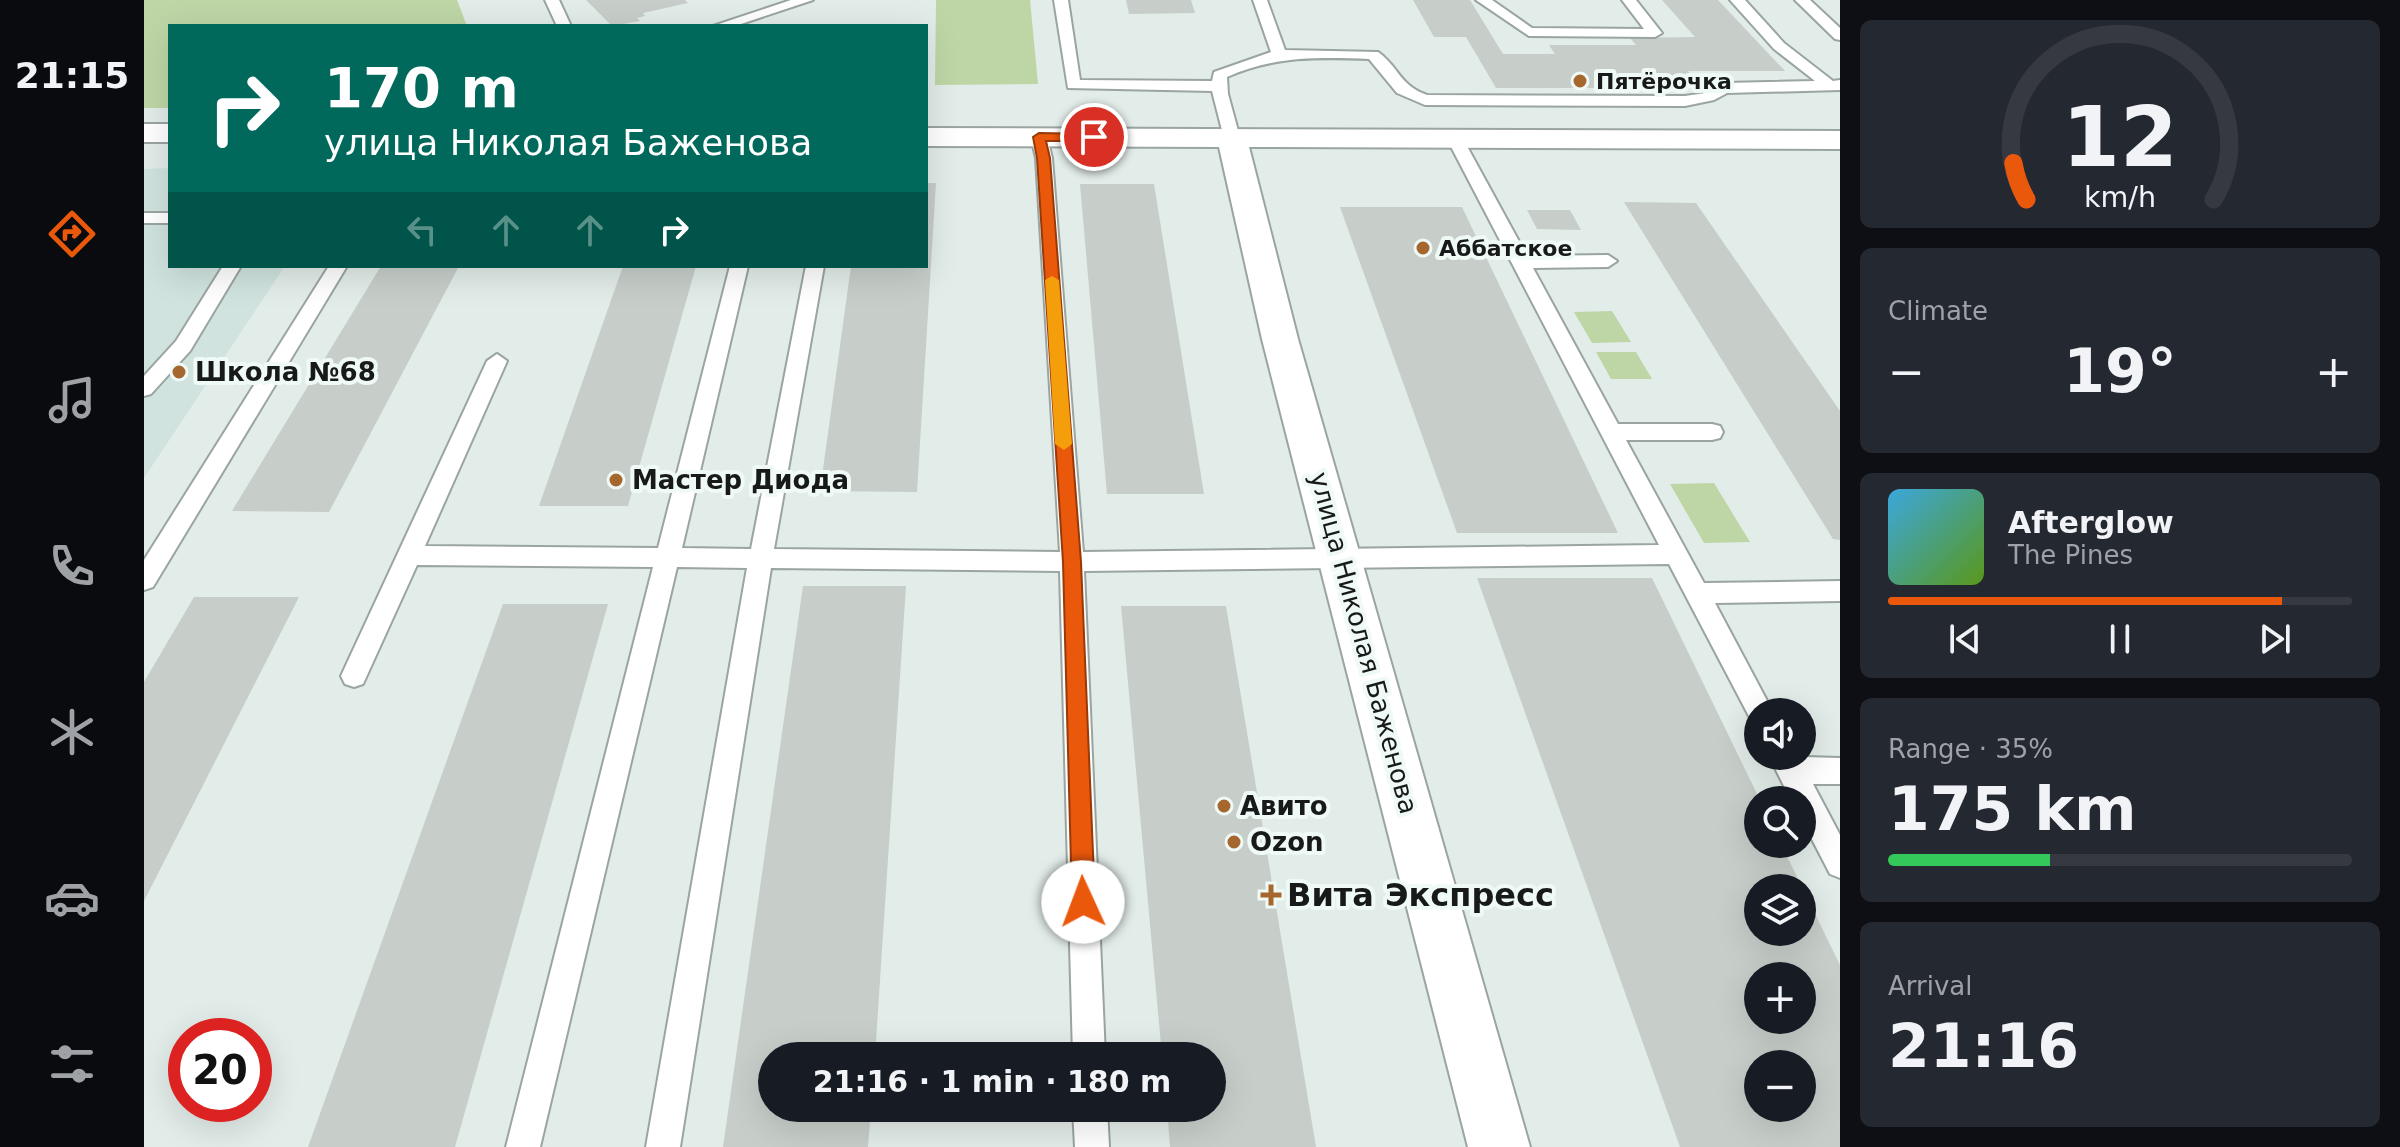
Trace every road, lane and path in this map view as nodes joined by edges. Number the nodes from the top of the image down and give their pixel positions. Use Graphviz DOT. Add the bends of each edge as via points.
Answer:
graph roads {
  1 [pos="552,0"];
  2 [pos="806,0"];
  3 [pos="1061,0"];
  4 [pos="1260,0"];
  5 [pos="1483,0"];
  6 [pos="1629,0"];
  7 [pos="1737,0"];
  8 [pos="1802,0"];
  9 [pos="563,24"];
  10 [pos="727,24"];
  11 [pos="1840,36"];
  12 [pos="1279,53"];
  13 [pos="1220,86"];
  14 [pos="1836,88"];
  15 [pos="144,133"];
  16 [pos="168,133"];
  17 [pos="928,137"];
  18 [pos="1039,137"];
  19 [pos="1232,138"];
  20 [pos="1455,139"];
  21 [pos="1840,140"];
  22 [pos="144,218"];
  23 [pos="168,218"];
  24 [pos="1608,261"];
  25 [pos="1521,262"];
  26 [pos="231,268"];
  27 [pos="337,268"];
  28 [pos="739,268"];
  29 [pos="815,268"];
  30 [pos="497,361"];
  31 [pos="144,389"];
  32 [pos="1611,432"];
  33 [pos="1712,432"];
  34 [pos="1677,554"];
  35 [pos="410,555"];
  36 [pos="669,557"];
  37 [pos="761,558"];
  38 [pos="1342,559"];
  39 [pos="1072,562"];
  40 [pos="144,580"];
  41 [pos="1840,591"];
  42 [pos="1698,593"];
  43 [pos="354,676"];
  44 [pos="1753,698"];
  45 [pos="1816,768"];
  46 [pos="1791,770"];
  47 [pos="1840,771"];
  48 [pos="1840,864"];
  49 [pos="1089,1042"];
  50 [pos="1091,1122"];
  51 [pos="523,1147"];
  52 [pos="663,1147"];
  53 [pos="1092,1147"];
  54 [pos="1499,1147"];
  1 -- 9 [label="lane"];
  2 -- 10 [label="lane"];
  3 -- 13 [label="lane" via="1073,85"];
  4 -- 12 [label="lane"];
  5 -- 6 [label="lane" via="1529,32 1655,33"];
  7 -- 14 [label="lane" via="1779,46"];
  8 -- 11 [label="lane"];
  12 -- 13 [label="lane" via="1219,75"];
  12 -- 14 [label="lane" via="1373,55 1383,61 1392,83 1425,100 1685,101 1724,88"];
  13 -- 19 [label="lane"];
  15 -- 16 [label="street"];
  17 -- 18 [label="street"];
  18 -- 19 [label="street"];
  18 -- 39 [label="lane"];
  19 -- 20 [label="street"];
  19 -- 38 [label="street, улица Николая Баженова" via="1280,339"];
  20 -- 21 [label="street"];
  20 -- 25 [label="lane"];
  22 -- 23 [label="lane"];
  24 -- 25 [label="lane"];
  25 -- 32 [label="lane"];
  26 -- 31 [label="lane" via="183,346"];
  27 -- 40 [label="lane"];
  28 -- 36 [label="lane"];
  29 -- 37 [label="lane"];
  30 -- 35 [label="lane"];
  32 -- 33 [label="lane"];
  32 -- 34 [label="lane"];
  34 -- 38 [label="lane"];
  34 -- 42 [label="lane"];
  35 -- 36 [label="lane"];
  35 -- 43 [label="lane"];
  36 -- 37 [label="lane"];
  36 -- 51 [label="lane"];
  37 -- 39 [label="lane"];
  37 -- 52 [label="lane"];
  38 -- 39 [label="lane"];
  38 -- 54 [label="street, улица Николая Баженова"];
  39 -- 49 [label="lane"];
  41 -- 42 [label="lane"];
  42 -- 44 [label="lane"];
  45 -- 47 [label="lane"];
  46 -- 48 [label="lane"];
  50 -- 53 [label="lane"];
}
